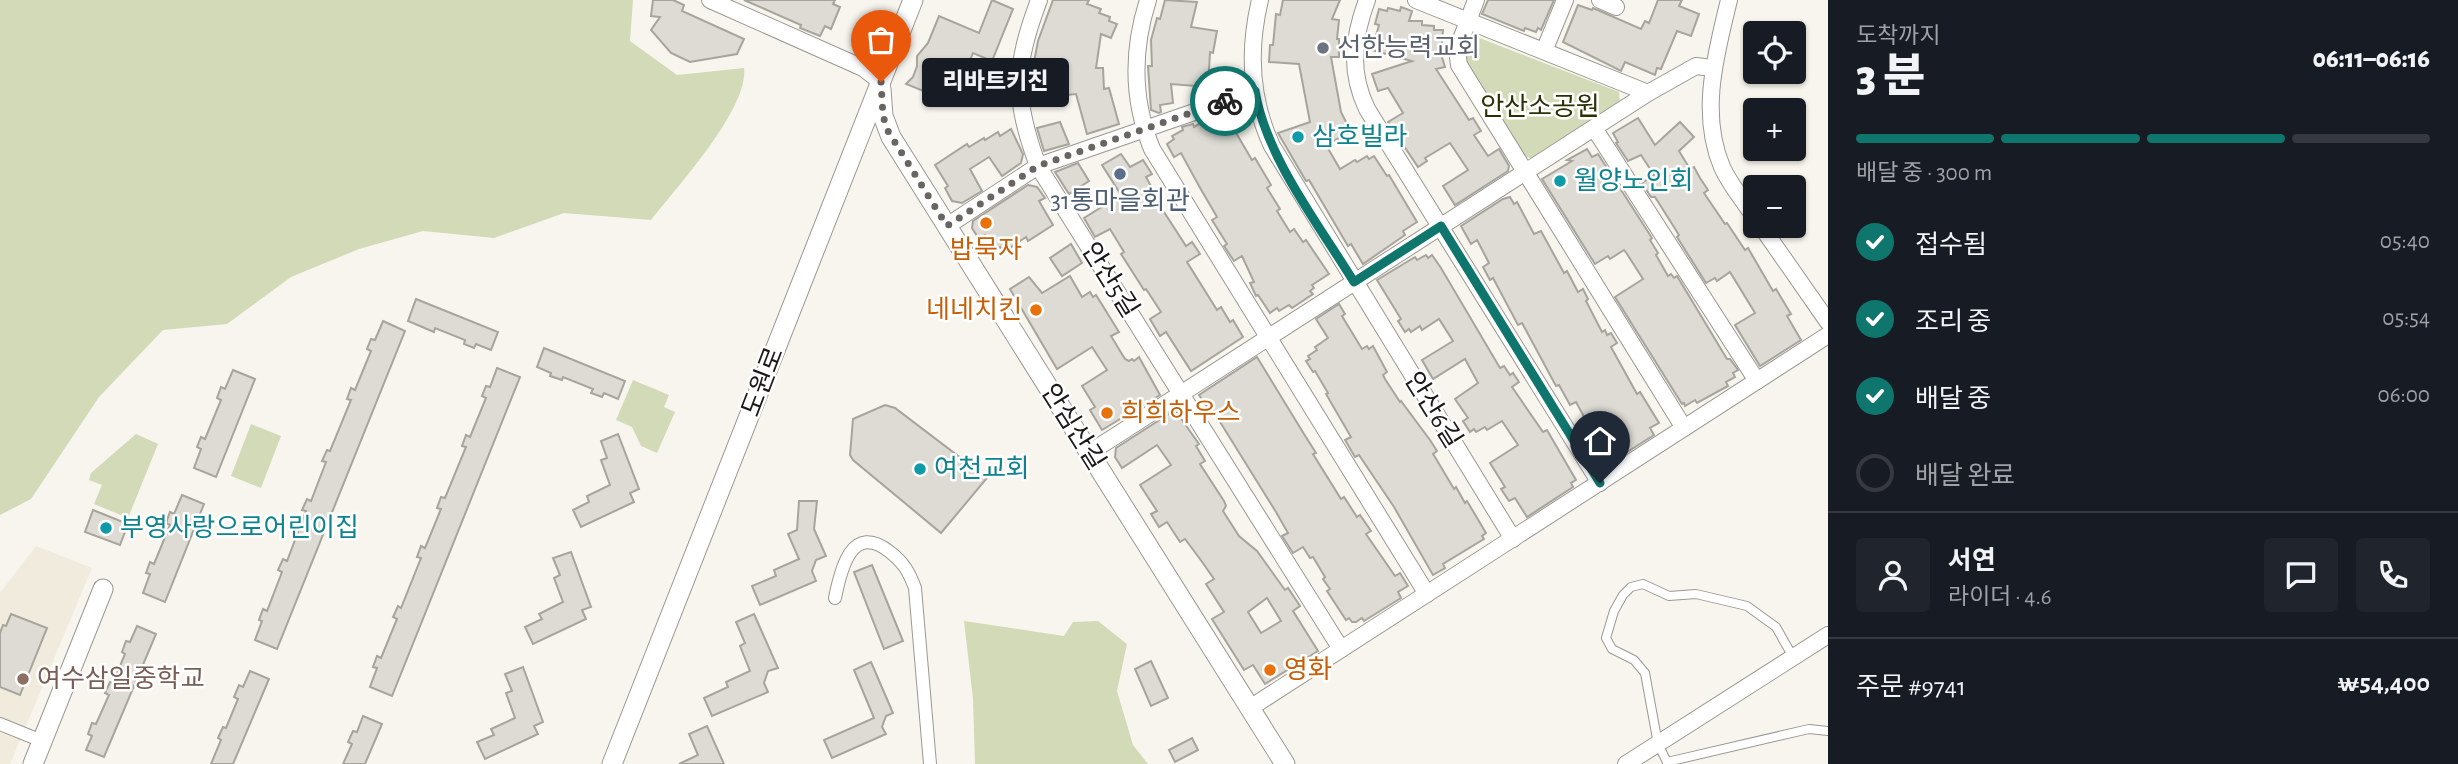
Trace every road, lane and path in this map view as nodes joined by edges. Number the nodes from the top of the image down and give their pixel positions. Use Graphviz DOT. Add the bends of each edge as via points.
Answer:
graph roads {
  1 [pos="710,0"];
  2 [pos="913,0"];
  3 [pos="1040,0"];
  4 [pos="1148,0"];
  5 [pos="1260,0"];
  6 [pos="1367,0"];
  7 [pos="1416,0"];
  8 [pos="1476,0"];
  9 [pos="1565,0"];
  10 [pos="1600,0"];
  11 [pos="1729,0"];
  12 [pos="738,5"];
  13 [pos="1616,7"];
  14 [pos="1468,21"];
  15 [pos="1544,51"];
  16 [pos="1713,68"];
  17 [pos="881,82"];
  18 [pos="1255,91"];
  19 [pos="1648,93"];
  20 [pos="1594,128"];
  21 [pos="1145,129"];
  22 [pos="1038,166"];
  23 [pos="1526,172"];
  24 [pos="1743,201"];
  25 [pos="947,226"];
  26 [pos="1441,226"];
  27 [pos="1769,238"];
  28 [pos="1354,282"];
  29 [pos="1828,323"];
  30 [pos="1828,335"];
  31 [pos="1268,338"];
  32 [pos="1757,381"];
  33 [pos="1181,394"];
  34 [pos="1684,428"];
  35 [pos="1089,453"];
  36 [pos="1600,483"];
  37 [pos="1513,539"];
  38 [pos="103,589"];
  39 [pos="1427,594"];
  40 [pos="835,598"];
  41 [pos="1828,635"];
  42 [pos="1341,649"];
  43 [pos="1793,657"];
  44 [pos="1251,708"];
  45 [pos="0,724"];
  46 [pos="1828,731"];
  47 [pos="42,741"];
  48 [pos="1658,744"];
  49 [pos="1667,763"];
  50 [pos="33,764"];
  51 [pos="612,764"];
  52 [pos="930,764"];
  53 [pos="1285,764"];
  54 [pos="1626,764"];
  1 -- 12 [label="street"];
  2 -- 17 [label="street, 도원로"];
  3 -- 22 [label="street, 안산5길" via="1023,47 1019,76 1025,128"];
  4 -- 21 [label="street" via="1136,69"];
  5 -- 18 [label="street" via="1253,45"];
  6 -- 26 [label="street" via="1354,43 1358,88"];
  7 -- 14 [label="street"];
  8 -- 14 [label="street"];
  9 -- 15 [label="street"];
  10 -- 13 [label="street"];
  11 -- 16 [label="street"];
  12 -- 17 [label="street" via="863,68"];
  14 -- 15 [label="street"];
  14 -- 23 [label="street" via="1457,50 1458,62"];
  15 -- 19 [label="street"];
  16 -- 19 [label="street" via="1696,66"];
  16 -- 24 [label="street" via="1711,107 1717,150"];
  17 -- 25 [label="street, 안심산길" via="888,131"];
  17 -- 51 [label="street, 도원로"];
  18 -- 21 [label="street"];
  18 -- 28 [label="street" via="1277,156"];
  19 -- 20 [label="street"];
  20 -- 23 [label="street"];
  20 -- 32 [label="street"];
  21 -- 22 [label="street"];
  21 -- 31 [label="street" via="1163,169"];
  22 -- 25 [label="street"];
  22 -- 33 [label="street, 안산5길"];
  23 -- 26 [label="street"];
  23 -- 34 [label="street"];
  25 -- 35 [label="street, 안심산길"];
  26 -- 28 [label="street"];
  26 -- 36 [label="street"];
  27 -- 29 [label="street"];
  28 -- 31 [label="street"];
  28 -- 37 [label="street, 안산6길"];
  30 -- 32 [label="street"];
  31 -- 33 [label="street"];
  31 -- 39 [label="street"];
  32 -- 34 [label="street"];
  33 -- 35 [label="street"];
  33 -- 42 [label="street"];
  34 -- 36 [label="street"];
  35 -- 44 [label="street, 안심산길"];
  36 -- 37 [label="street"];
  37 -- 39 [label="street"];
  38 -- 47 [label="street"];
  39 -- 42 [label="street"];
  40 -- 52 [label="street" via="845,563 853,549 864,543 878,542 909,572 915,588"];
  41 -- 43 [label="street"];
  42 -- 44 [label="street"];
  43 -- 48 [label="street"];
  43 -- 48 [label="lane" via="1776,627 1744,605 1696,594 1669,596 1643,584 1631,587 1614,611 1606,639 1612,649 1634,660 1645,673"];
  44 -- 53 [label="street, 안심산길"];
  45 -- 47 [label="street"];
  46 -- 49 [label="lane" via="1809,729"];
  47 -- 50 [label="street"];
  48 -- 49 [label="lane"];
  48 -- 54 [label="street"];
}
